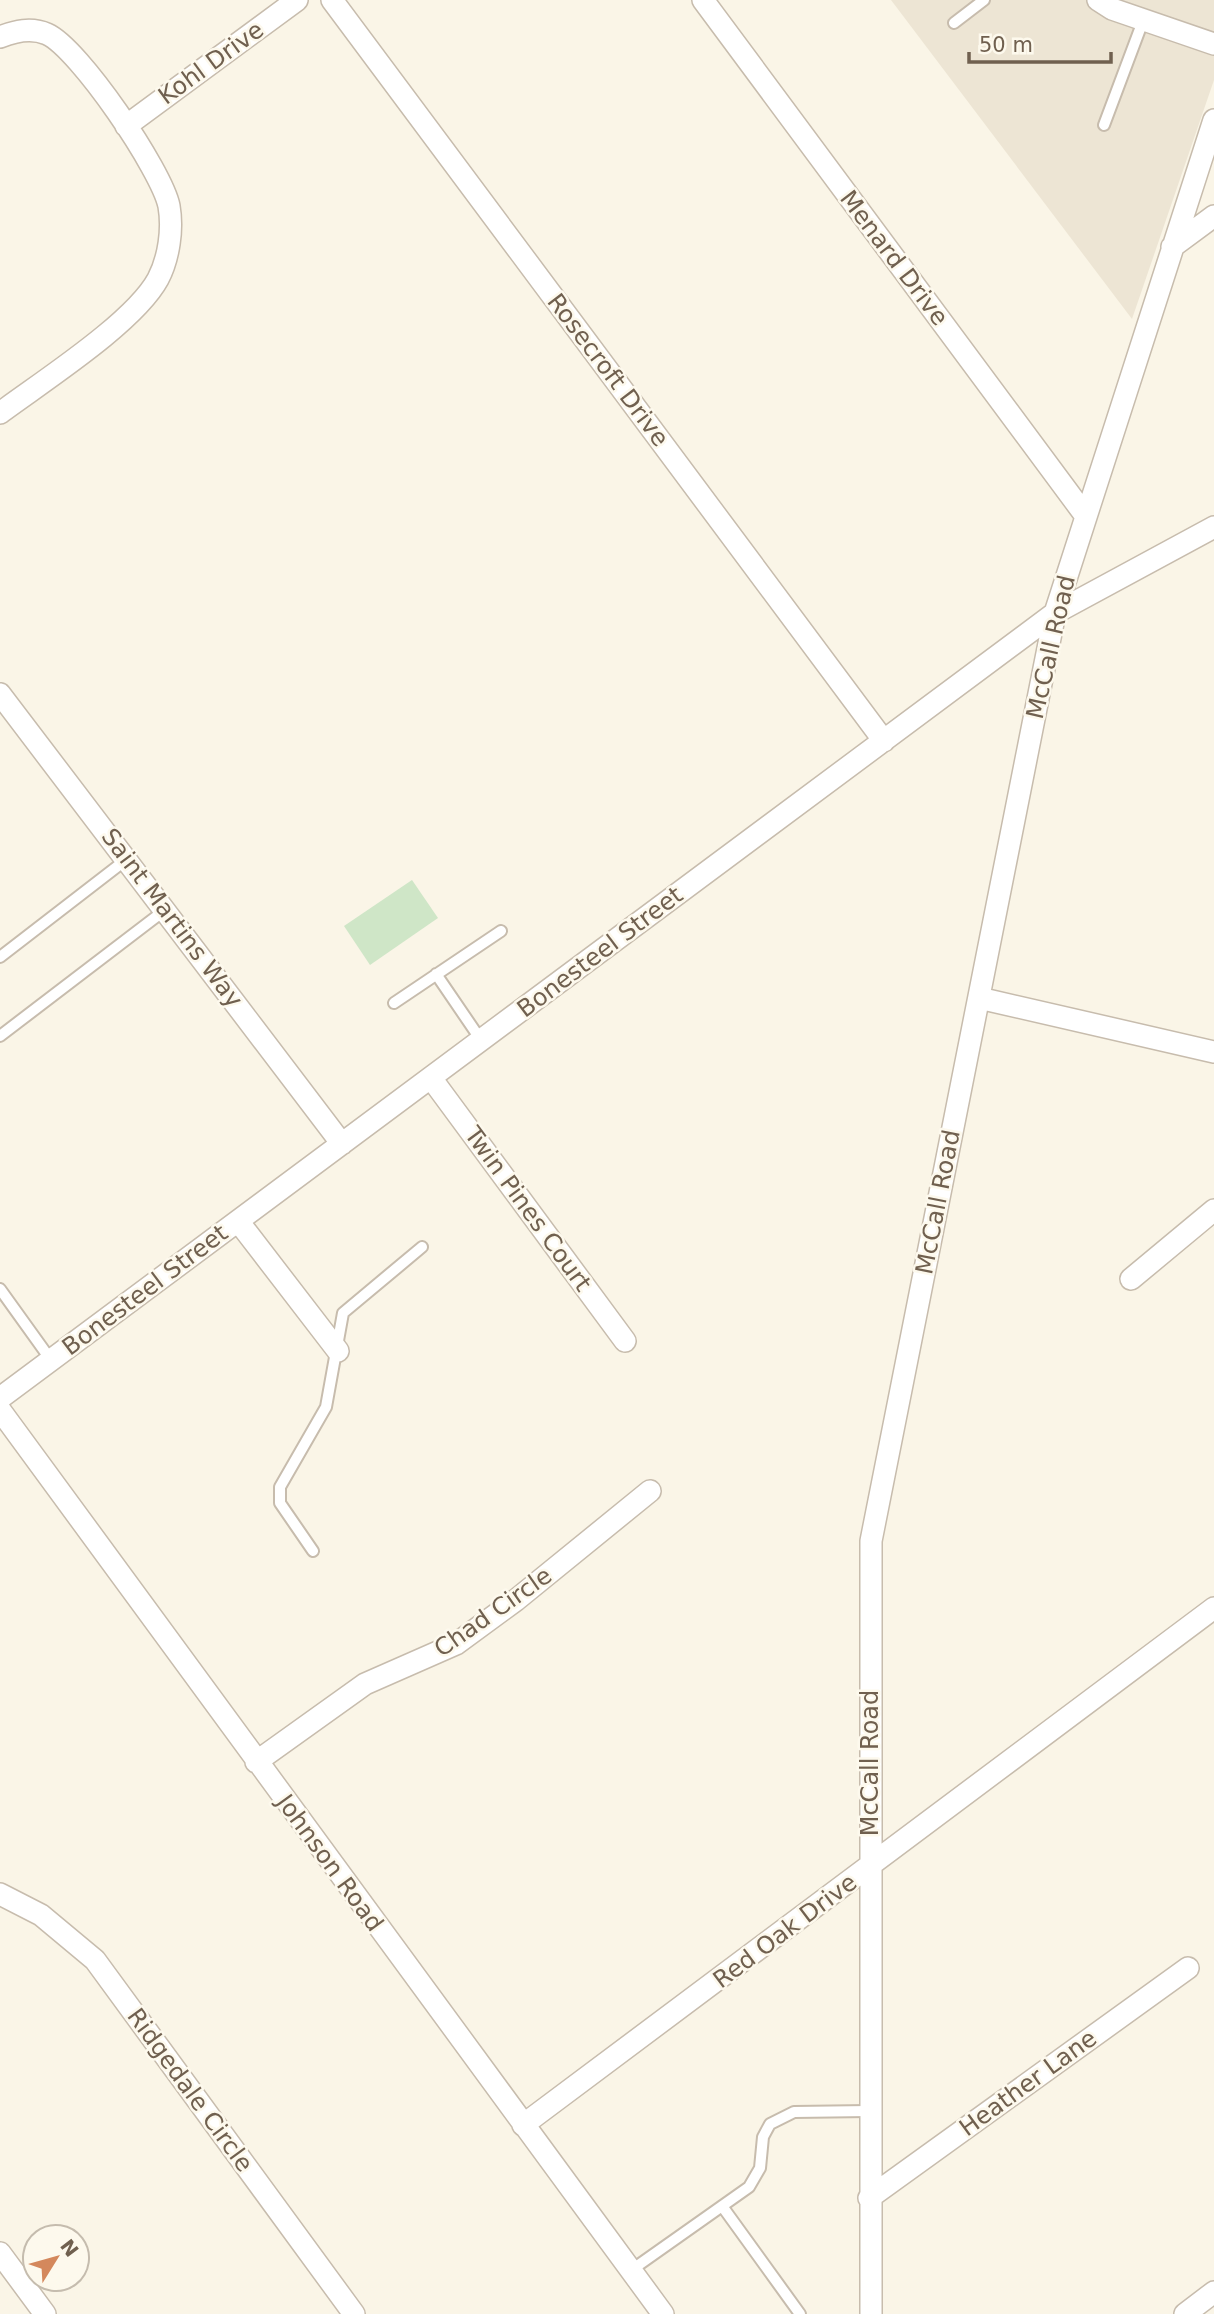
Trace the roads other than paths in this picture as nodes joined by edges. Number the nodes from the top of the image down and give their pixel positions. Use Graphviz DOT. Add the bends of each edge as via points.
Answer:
graph roads {
  1 [pos="297,0"];
  2 [pos="332,0"];
  3 [pos="703,0"];
  4 [pos="984,0"];
  5 [pos="1101,1"];
  6 [pos="1143,21"];
  7 [pos="954,23"];
  8 [pos="0,37"];
  9 [pos="1214,44"];
  10 [pos="1214,120"];
  11 [pos="1104,125"];
  12 [pos="126,126"];
  13 [pos="1214,216"];
  14 [pos="1172,247"];
  15 [pos="0,413"];
  16 [pos="1085,515"];
  17 [pos="1214,527"];
  18 [pos="1055,613"];
  19 [pos="0,694"];
  20 [pos="884,741"];
  21 [pos="127,859"];
  22 [pos="165,910"];
  23 [pos="501,931"];
  24 [pos="0,957"];
  25 [pos="436,974"];
  26 [pos="979,998"];
  27 [pos="394,1003"];
  28 [pos="0,1036"];
  29 [pos="481,1040"];
  30 [pos="1214,1052"];
  31 [pos="431,1077"];
  32 [pos="342,1144"];
  33 [pos="1214,1210"];
  34 [pos="238,1221"];
  35 [pos="422,1247"];
  36 [pos="1131,1279"];
  37 [pos="0,1289"];
  38 [pos="625,1341"];
  39 [pos="338,1351"];
  40 [pos="51,1360"];
  41 [pos="0,1398"];
  42 [pos="0,1410"];
  43 [pos="650,1491"];
  44 [pos="313,1551"];
  45 [pos="1214,1608"];
  46 [pos="256,1762"];
  47 [pos="870,1868"];
  48 [pos="0,1895"];
  49 [pos="1188,1968"];
  50 [pos="869,2111"];
  51 [pos="523,2125"];
  52 [pos="869,2198"];
  53 [pos="722,2206"];
  54 [pos="0,2253"];
  55 [pos="630,2271"];
  56 [pos="1214,2292"];
  57 [pos="45,2314"];
  58 [pos="354,2314"];
  59 [pos="663,2314"];
  60 [pos="800,2314"];
  61 [pos="871,2314"];
  62 [pos="1185,2314"];
  1 -- 12 [label="street, Kohl Drive"];
  2 -- 20 [label="street, Rosecroft Drive"];
  3 -- 16 [label="street, Menard Drive"];
  4 -- 7 [label="lane"];
  5 -- 6 [label="street"];
  6 -- 9 [label="street"];
  6 -- 11 [label="lane"];
  8 -- 12 [label="street" via="32,30 60,43"];
  10 -- 14 [label="street, McCall Road"];
  12 -- 15 [label="street" via="157,172 169,207 167,254 158,279 130,313"];
  13 -- 14 [label="street"];
  14 -- 16 [label="street, McCall Road"];
  16 -- 18 [label="street, McCall Road"];
  17 -- 18 [label="street, Bonesteel Street"];
  18 -- 20 [label="street, Bonesteel Street"];
  18 -- 26 [label="street, McCall Road"];
  19 -- 21 [label="street, Saint Martins Way"];
  20 -- 29 [label="street, Bonesteel Street"];
  21 -- 22 [label="street, Saint Martins Way"];
  21 -- 24 [label="lane"];
  22 -- 28 [label="lane"];
  22 -- 32 [label="street, Saint Martins Way"];
  23 -- 25 [label="lane"];
  25 -- 27 [label="lane"];
  25 -- 29 [label="lane"];
  26 -- 30 [label="street"];
  26 -- 47 [label="street, McCall Road" via="871,1541"];
  29 -- 31 [label="street, Bonesteel Street"];
  31 -- 32 [label="street, Bonesteel Street"];
  31 -- 38 [label="street, Twin Pines Court"];
  32 -- 34 [label="street, Bonesteel Street"];
  33 -- 36 [label="street"];
  34 -- 39 [label="street"];
  34 -- 40 [label="street, Bonesteel Street"];
  35 -- 39 [label="lane" via="342,1313"];
  37 -- 40 [label="lane"];
  39 -- 44 [label="lane" via="326,1407 280,1487 280,1503"];
  40 -- 41 [label="street, Bonesteel Street"];
  42 -- 46 [label="street, Johnson Road"];
  43 -- 46 [label="street, Chad Circle" via="456,1644 365,1684"];
  45 -- 47 [label="street, Red Oak Drive"];
  46 -- 51 [label="street, Johnson Road"];
  47 -- 50 [label="street, McCall Road"];
  47 -- 51 [label="street, Red Oak Drive"];
  48 -- 58 [label="street, Ridgedale Circle" via="41,1915 95,1960"];
  49 -- 52 [label="street, Heather Lane"];
  50 -- 52 [label="street, McCall Road"];
  50 -- 53 [label="lane" via="794,2112 770,2124 763,2137 760,2168 749,2187"];
  51 -- 55 [label="street, Johnson Road"];
  52 -- 61 [label="street, McCall Road"];
  53 -- 55 [label="lane"];
  53 -- 60 [label="lane"];
  54 -- 57 [label="street"];
  55 -- 59 [label="street, Johnson Road"];
  56 -- 62 [label="street"];
}
